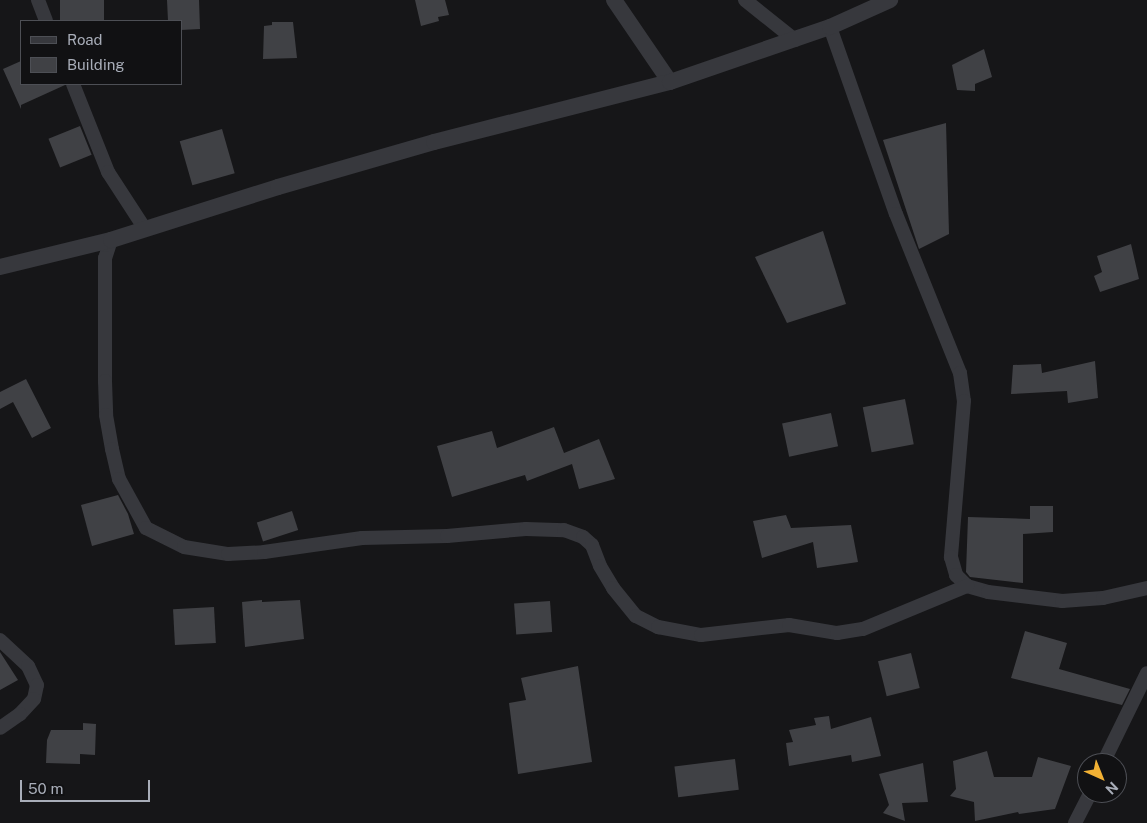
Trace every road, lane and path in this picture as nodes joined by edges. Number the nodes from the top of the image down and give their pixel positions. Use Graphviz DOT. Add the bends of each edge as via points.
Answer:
graph roads {
  1 [pos="38,0"];
  2 [pos="614,0"];
  3 [pos="745,0"];
  4 [pos="890,0"];
  5 [pos="46,20"];
  6 [pos="830,28"];
  7 [pos="795,40"];
  8 [pos="670,82"];
  9 [pos="73,85"];
  10 [pos="145,229"];
  11 [pos="111,240"];
  12 [pos="0,268"];
  13 [pos="967,586"];
  14 [pos="1147,588"];
  15 [pos="0,640"];
  16 [pos="1147,673"];
  17 [pos="0,728"];
  18 [pos="1108,753"];
  19 [pos="1085,803"];
  20 [pos="1074,823"];
  1 -- 5 [label="street"];
  2 -- 8 [label="street"];
  3 -- 7 [label="street"];
  4 -- 6 [label="street"];
  6 -- 7 [label="street"];
  6 -- 13 [label="street" via="883,178 960,373 964,401 951,557 956,574"];
  7 -- 8 [label="street"];
  8 -- 10 [label="street" via="434,142"];
  9 -- 10 [label="street" via="108,172"];
  10 -- 11 [label="street"];
  11 -- 12 [label="street"];
  11 -- 13 [label="street" via="105,273 105,390 106,415 119,479 146,528 184,547 228,554 362,538 447,536 526,529 564,530 583,537 592,545 613,588 636,616 658,627 701,635 789,625 837,633 863,629"];
  13 -- 14 [label="street" via="988,592 1062,601 1103,598"];
  15 -- 17 [label="street" via="28,666 37,685 34,699"];
  16 -- 18 [label="street"];
  19 -- 20 [label="street"];
}
